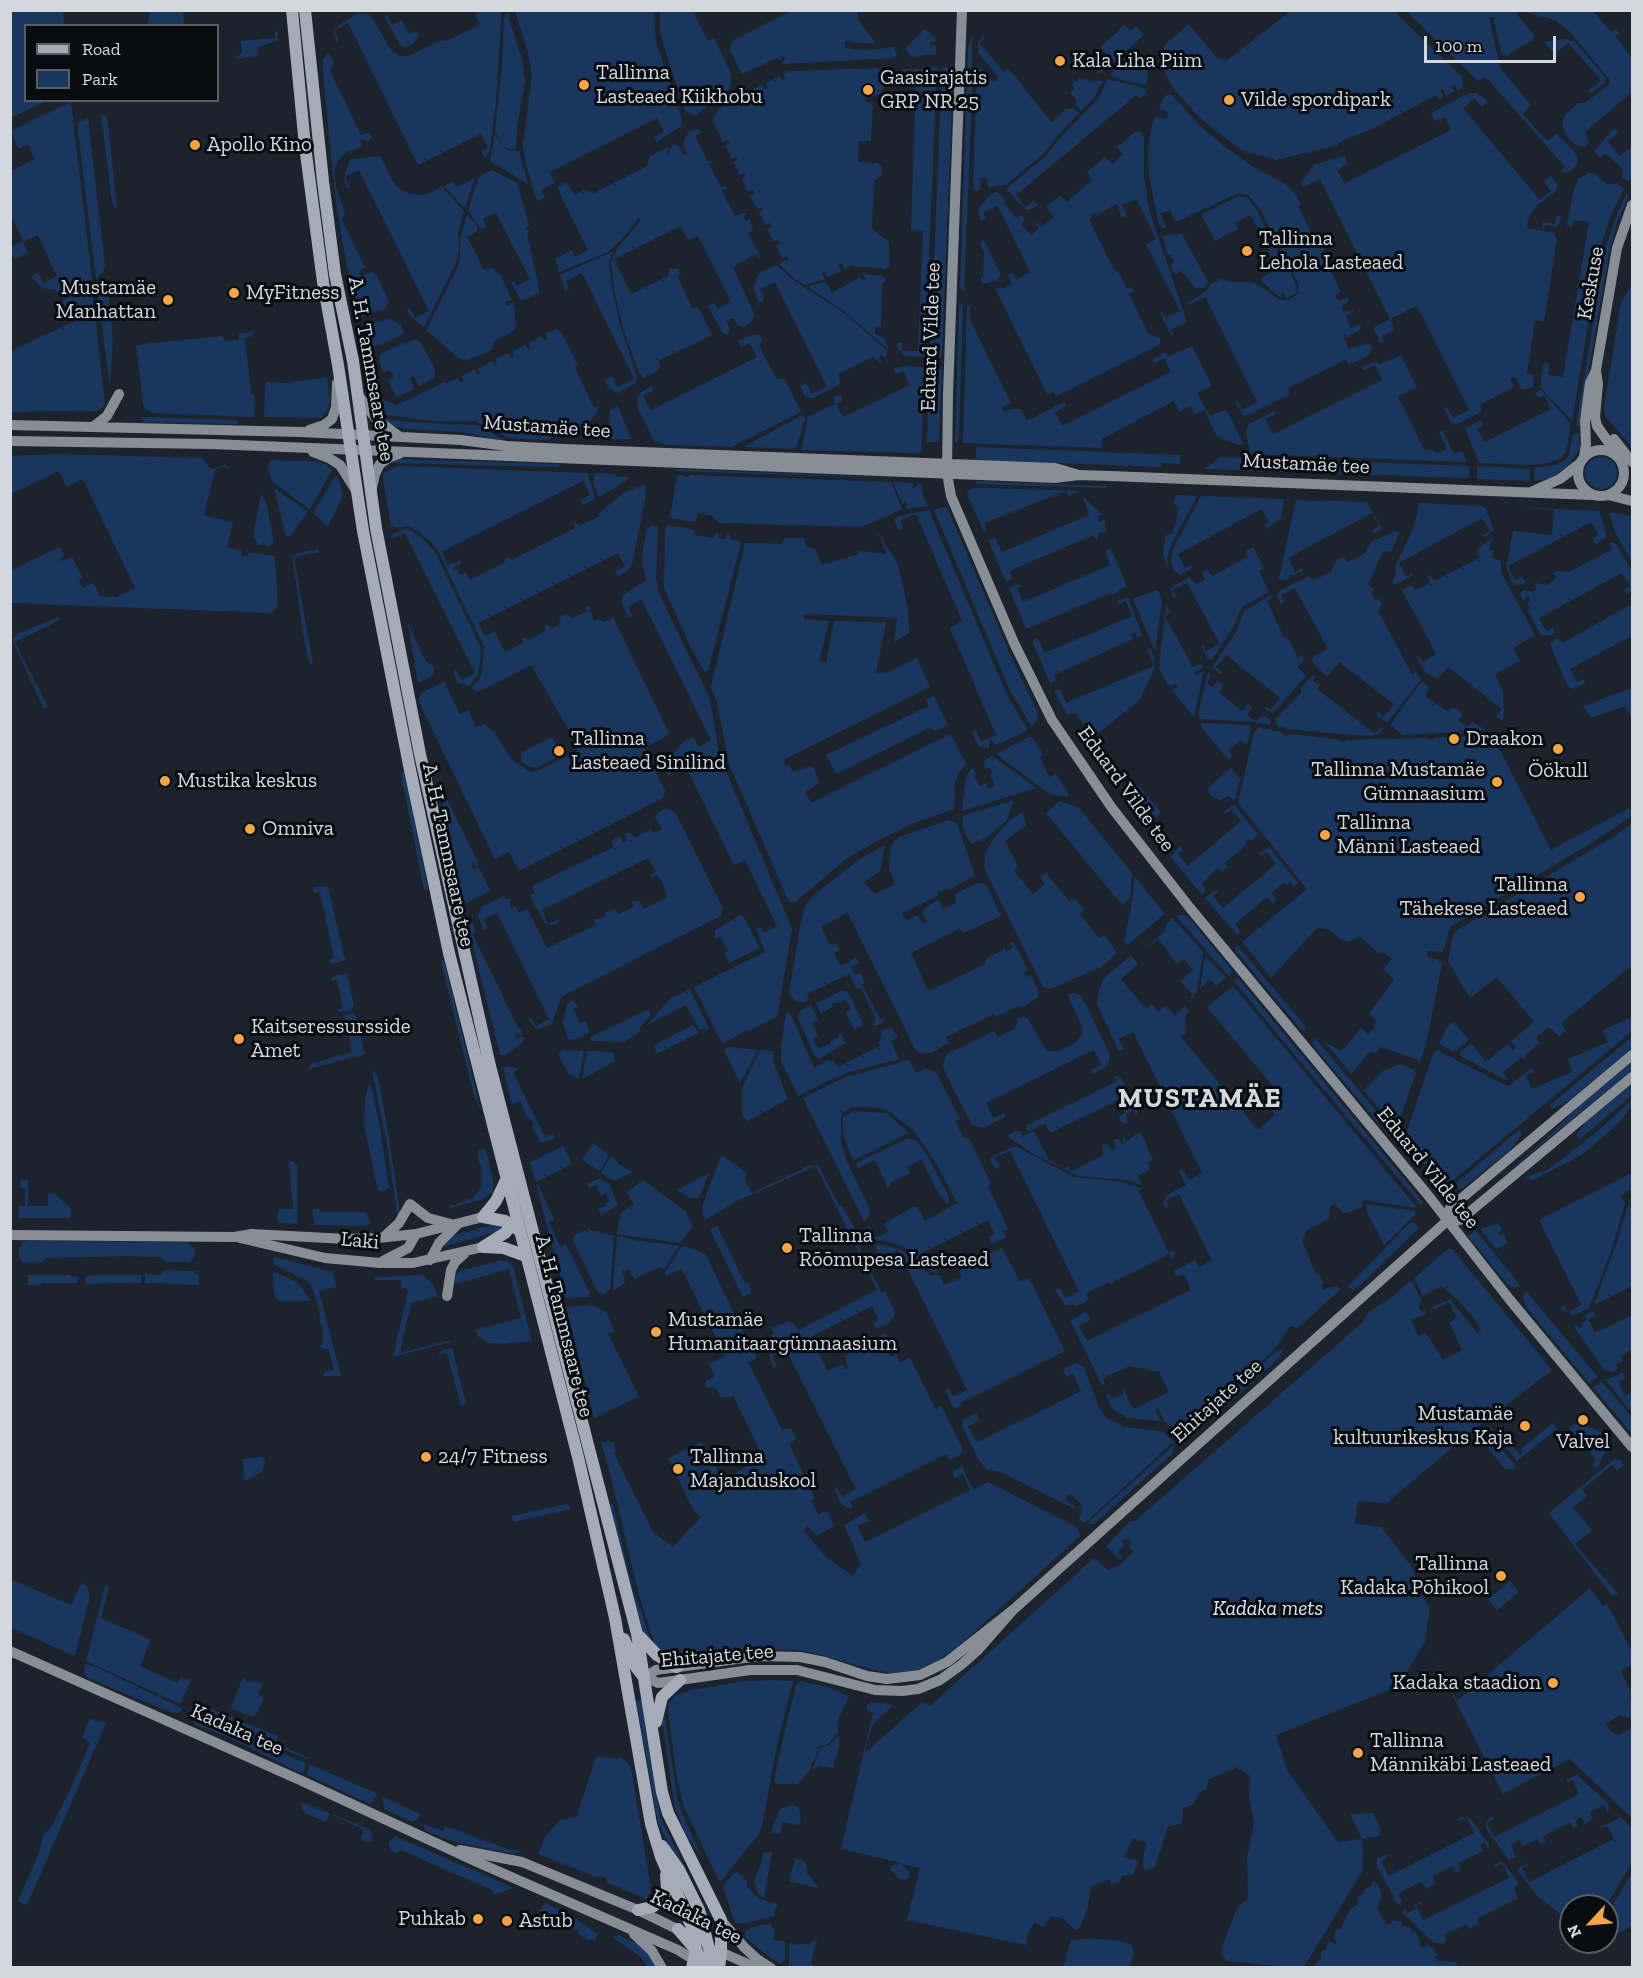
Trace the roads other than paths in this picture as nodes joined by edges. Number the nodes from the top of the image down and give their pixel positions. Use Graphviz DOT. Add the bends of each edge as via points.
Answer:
graph roads {
  1 [pos="292,10"];
  2 [pos="305,10"];
  3 [pos="962,10"];
  4 [pos="1632,205"];
  5 [pos="338,365"];
  6 [pos="1596,370"];
  7 [pos="119,393"];
  8 [pos="359,396"];
  9 [pos="1595,408"];
  10 [pos="10,425"];
  11 [pos="93,427"];
  12 [pos="301,432"];
  13 [pos="348,435"];
  14 [pos="364,436"];
  15 [pos="403,439"];
  16 [pos="10,441"];
  17 [pos="302,448"];
  18 [pos="350,451"];
  19 [pos="366,451"];
  20 [pos="402,453"];
  21 [pos="1619,457"];
  22 [pos="1581,461"];
  23 [pos="1632,462"];
  24 [pos="947,469"];
  25 [pos="1629,478"];
  26 [pos="356,489"];
  27 [pos="371,489"];
  28 [pos="1531,491"];
  29 [pos="1592,495"];
  30 [pos="1608,495"];
  31 [pos="1632,501"];
  32 [pos="1632,1055"];
  33 [pos="1632,1077"];
  34 [pos="506,1180"];
  35 [pos="1484,1180"];
  36 [pos="1493,1192"];
  37 [pos="525,1203"];
  38 [pos="483,1217"];
  39 [pos="1447,1221"];
  40 [pos="457,1224"];
  41 [pos="516,1225"];
  42 [pos="416,1234"];
  43 [pos="10,1235"];
  44 [pos="234,1237"];
  45 [pos="384,1238"];
  46 [pos="483,1247"];
  47 [pos="466,1251"];
  48 [pos="526,1256"];
  49 [pos="430,1260"];
  50 [pos="540,1261"];
  51 [pos="380,1263"];
  52 [pos="447,1296"];
  53 [pos="1632,1447"];
  54 [pos="1012,1610"];
  55 [pos="615,1618"];
  56 [pos="637,1634"];
  57 [pos="10,1651"];
  58 [pos="677,1667"];
  59 [pos="645,1677"];
  60 [pos="680,1680"];
  61 [pos="629,1695"];
  62 [pos="654,1738"];
  63 [pos="653,1836"];
  64 [pos="447,1847"];
  65 [pos="666,1868"];
  66 [pos="639,1910"];
  67 [pos="721,1920"];
  68 [pos="629,1929"];
  69 [pos="678,1929"];
  70 [pos="709,1947"];
  71 [pos="707,1962"];
  72 [pos="662,1968"];
  73 [pos="757,1968"];
  74 [pos="771,1968"];
  1 -- 5 [label="main road, A. H. Tammsaare tee" via="312,206"];
  2 -- 8 [label="main road, A. H. Tammsaare tee" via="328,222"];
  3 -- 24 [label="main road, Eduard Vilde tee"];
  4 -- 6 [label="main road, Keskuse" via="1617,248"];
  5 -- 12 [label="main road" via="334,415 324,425"];
  5 -- 13 [label="main road, A. H. Tammsaare tee"];
  6 -- 9 [label="main road, Keskuse"];
  6 -- 22 [label="main road, Keskuse" via="1590,383 1586,444"];
  7 -- 11 [label="main road" via="107,416"];
  8 -- 14 [label="main road, A. H. Tammsaare tee"];
  8 -- 15 [label="main road" via="376,419"];
  9 -- 21 [label="main road, Keskuse" via="1597,426"];
  9 -- 23 [label="main road" via="1602,424"];
  10 -- 11 [label="main road, Mustamäe tee"];
  11 -- 12 [label="main road, Mustamäe tee"];
  12 -- 13 [label="main road, Mustamäe tee"];
  13 -- 14 [label="main road, Mustamäe tee"];
  13 -- 18 [label="main road, A. H. Tammsaare tee"];
  14 -- 15 [label="main road, Mustamäe tee"];
  14 -- 19 [label="main road, A. H. Tammsaare tee"];
  15 -- 24 [label="main road, Mustamäe tee"];
  16 -- 17 [label="main road, Mustamäe tee"];
  17 -- 18 [label="main road, Mustamäe tee"];
  17 -- 26 [label="main road" via="340,465"];
  18 -- 19 [label="main road, Mustamäe tee"];
  18 -- 26 [label="main road, A. H. Tammsaare tee"];
  19 -- 20 [label="main road, Mustamäe tee"];
  19 -- 27 [label="main road, A. H. Tammsaare tee"];
  20 -- 24 [label="main road, Mustamäe tee"];
  20 -- 27 [label="main road" via="380,464"];
  21 -- 22 [label="main road" via="1605,450 1590,452"];
  21 -- 25 [label="main road"];
  22 -- 28 [label="main road, Mustamäe tee" via="1560,478"];
  22 -- 29 [label="main road" via="1577,471 1581,485"];
  24 -- 28 [label="main road, Mustamäe tee" via="1055,468 1079,475"];
  24 -- 39 [label="main road, Eduard Vilde tee" via="951,496 1014,643 1071,750 1190,908"];
  25 -- 30 [label="main road"];
  26 -- 34 [label="main road, A. H. Tammsaare tee" via="441,921"];
  27 -- 37 [label="main road, A. H. Tammsaare tee" via="432,810"];
  28 -- 29 [label="main road, Mustamäe tee"];
  29 -- 30 [label="main road"];
  30 -- 31 [label="main road"];
  32 -- 35 [label="main road, Ehitajate tee"];
  33 -- 36 [label="main road, Ehitajate tee"];
  34 -- 38 [label="main road"];
  34 -- 41 [label="main road, A. H. Tammsaare tee"];
  35 -- 36 [label="main road"];
  35 -- 39 [label="main road, Ehitajate tee" via="1450,1208"];
  36 -- 39 [label="main road, Ehitajate tee" via="1460,1220"];
  37 -- 41 [label="main road"];
  37 -- 50 [label="main road, A. H. Tammsaare tee"];
  38 -- 40 [label="main road, Laki"];
  38 -- 41 [label="main road"];
  39 -- 53 [label="main road, Eduard Vilde tee"];
  39 -- 54 [label="main road, Ehitajate tee"];
  40 -- 42 [label="main road, Laki"];
  40 -- 45 [label="main road" via="428,1218 410,1204"];
  40 -- 49 [label="main road"];
  41 -- 46 [label="main road"];
  41 -- 48 [label="main road, A. H. Tammsaare tee"];
  41 -- 50 [label="main road"];
  42 -- 45 [label="main road, Laki"];
  42 -- 51 [label="main road" via="408,1248"];
  43 -- 44 [label="main road, Laki"];
  44 -- 45 [label="main road, Laki" via="262,1234"];
  44 -- 51 [label="main road, Laki" via="325,1258"];
  46 -- 47 [label="main road, Laki"];
  46 -- 48 [label="main road" via="504,1248"];
  47 -- 49 [label="main road, Laki"];
  47 -- 52 [label="main road" via="451,1270"];
  48 -- 55 [label="main road, A. H. Tammsaare tee"];
  49 -- 51 [label="main road, Laki"];
  50 -- 56 [label="main road, A. H. Tammsaare tee"];
  54 -- 58 [label="main road, Ehitajate tee" via="947,1662 930,1672 904,1678 874,1677 825,1662 780,1655"];
  54 -- 60 [label="main road, Ehitajate tee" via="961,1665 918,1689 867,1689 797,1670 750,1670"];
  55 -- 59 [label="main road" via="633,1662"];
  55 -- 61 [label="main road, A. H. Tammsaare tee"];
  56 -- 58 [label="main road" via="647,1647"];
  56 -- 59 [label="main road, A. H. Tammsaare tee"];
  57 -- 64 [label="main road, Kadaka tee"];
  58 -- 59 [label="main road, Ehitajate tee" via="656,1670"];
  59 -- 60 [label="main road, Ehitajate tee" via="658,1683"];
  59 -- 61 [label="main road"];
  59 -- 62 [label="main road, Ehitajate tee"];
  60 -- 62 [label="main road" via="662,1697"];
  61 -- 63 [label="main road"];
  62 -- 67 [label="main road, Ehitajate tee" via="668,1813"];
  63 -- 65 [label="main road"];
  63 -- 70 [label="main road" via="692,1892"];
  64 -- 66 [label="main road, Kadaka tee" via="522,1862"];
  64 -- 68 [label="main road, Kadaka tee"];
  65 -- 66 [label="main road" via="667,1888 662,1900"];
  65 -- 71 [label="main road"];
  66 -- 69 [label="main road, Kadaka tee"];
  67 -- 70 [label="main road" via="718,1939"];
  67 -- 71 [label="main road, Ehitajate tee"];
  67 -- 74 [label="main road" via="744,1947"];
  68 -- 71 [label="main road, Kadaka tee"];
  68 -- 72 [label="main road" via="652,1951"];
  69 -- 71 [label="main road"];
  70 -- 71 [label="main road"];
  71 -- 73 [label="main road, Kadaka tee"];
}
